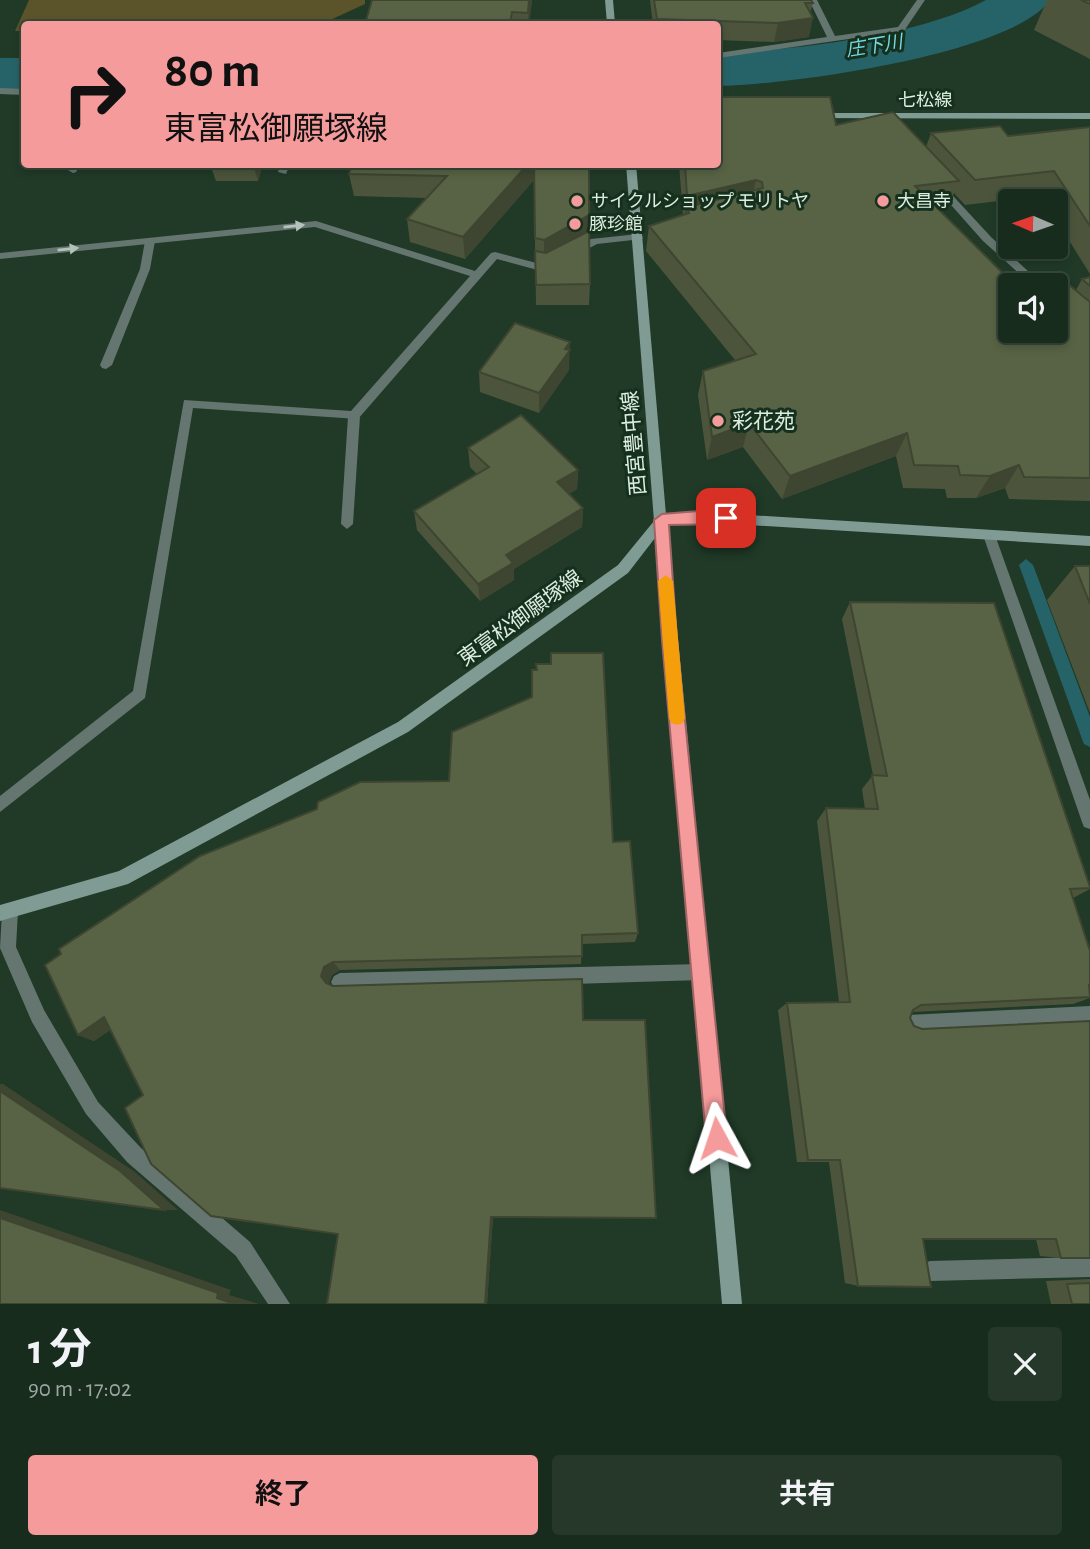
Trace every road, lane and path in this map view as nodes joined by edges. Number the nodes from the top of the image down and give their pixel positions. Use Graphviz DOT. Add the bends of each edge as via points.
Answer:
graph roads {
  1 [pos="609,0"];
  2 [pos="813,0"];
  3 [pos="921,0"];
  4 [pos="611,21"];
  5 [pos="833,40"];
  6 [pos="721,56"];
  7 [pos="0,92"];
  8 [pos="21,92"];
  9 [pos="805,116"];
  10 [pos="1090,116"];
  11 [pos="632,168"];
  12 [pos="932,179"];
  13 [pos="644,235"];
  14 [pos="150,241"];
  15 [pos="0,256"];
  16 [pos="1025,273"];
  17 [pos="477,275"];
  18 [pos="106,365"];
  19 [pos="354,416"];
  20 [pos="662,520"];
  21 [pos="347,524"];
  22 [pos="989,534"];
  23 [pos="1090,541"];
  24 [pos="0,805"];
  25 [pos="1090,822"];
  26 [pos="5,912"];
  27 [pos="701,972"];
  28 [pos="340,982"];
  29 [pos="1090,1015"];
  30 [pos="908,1024"];
  31 [pos="1090,1267"];
  32 [pos="930,1271"];
  33 [pos="280,1304"];
  34 [pos="732,1304"];
  1 -- 4 [label="main road"];
  2 -- 5 [label="street"];
  3 -- 5 [label="street" via="901,29"];
  5 -- 6 [label="street"];
  7 -- 8 [label="street"];
  9 -- 10 [label="main road, 七松線" via="890,121"];
  11 -- 13 [label="main road, 西宮豊中線"];
  12 -- 16 [label="street"];
  13 -- 17 [label="street" via="595,241 545,269 495,255"];
  13 -- 20 [label="main road, 西宮豊中線"];
  15 -- 14 [label="street, one-way"];
  14 -- 17 [label="street, one-way" via="316,224"];
  14 -- 18 [label="street" via="145,269"];
  17 -- 19 [label="street"];
  19 -- 21 [label="street"];
  19 -- 24 [label="street" via="188,403 140,694"];
  20 -- 22 [label="main road" via="699,517"];
  20 -- 26 [label="main road, 東富松御願塚線" via="623,569 403,727 121,878"];
  20 -- 27 [label="main road, 西宮豊中線"];
  22 -- 23 [label="main road"];
  22 -- 25 [label="street"];
  26 -- 33 [label="street" via="8,947 38,1016 92,1108 134,1155 243,1250"];
  27 -- 28 [label="street"];
  27 -- 34 [label="main road, 西宮豊中線"];
  29 -- 30 [label="street"];
  31 -- 32 [label="street"];
}
